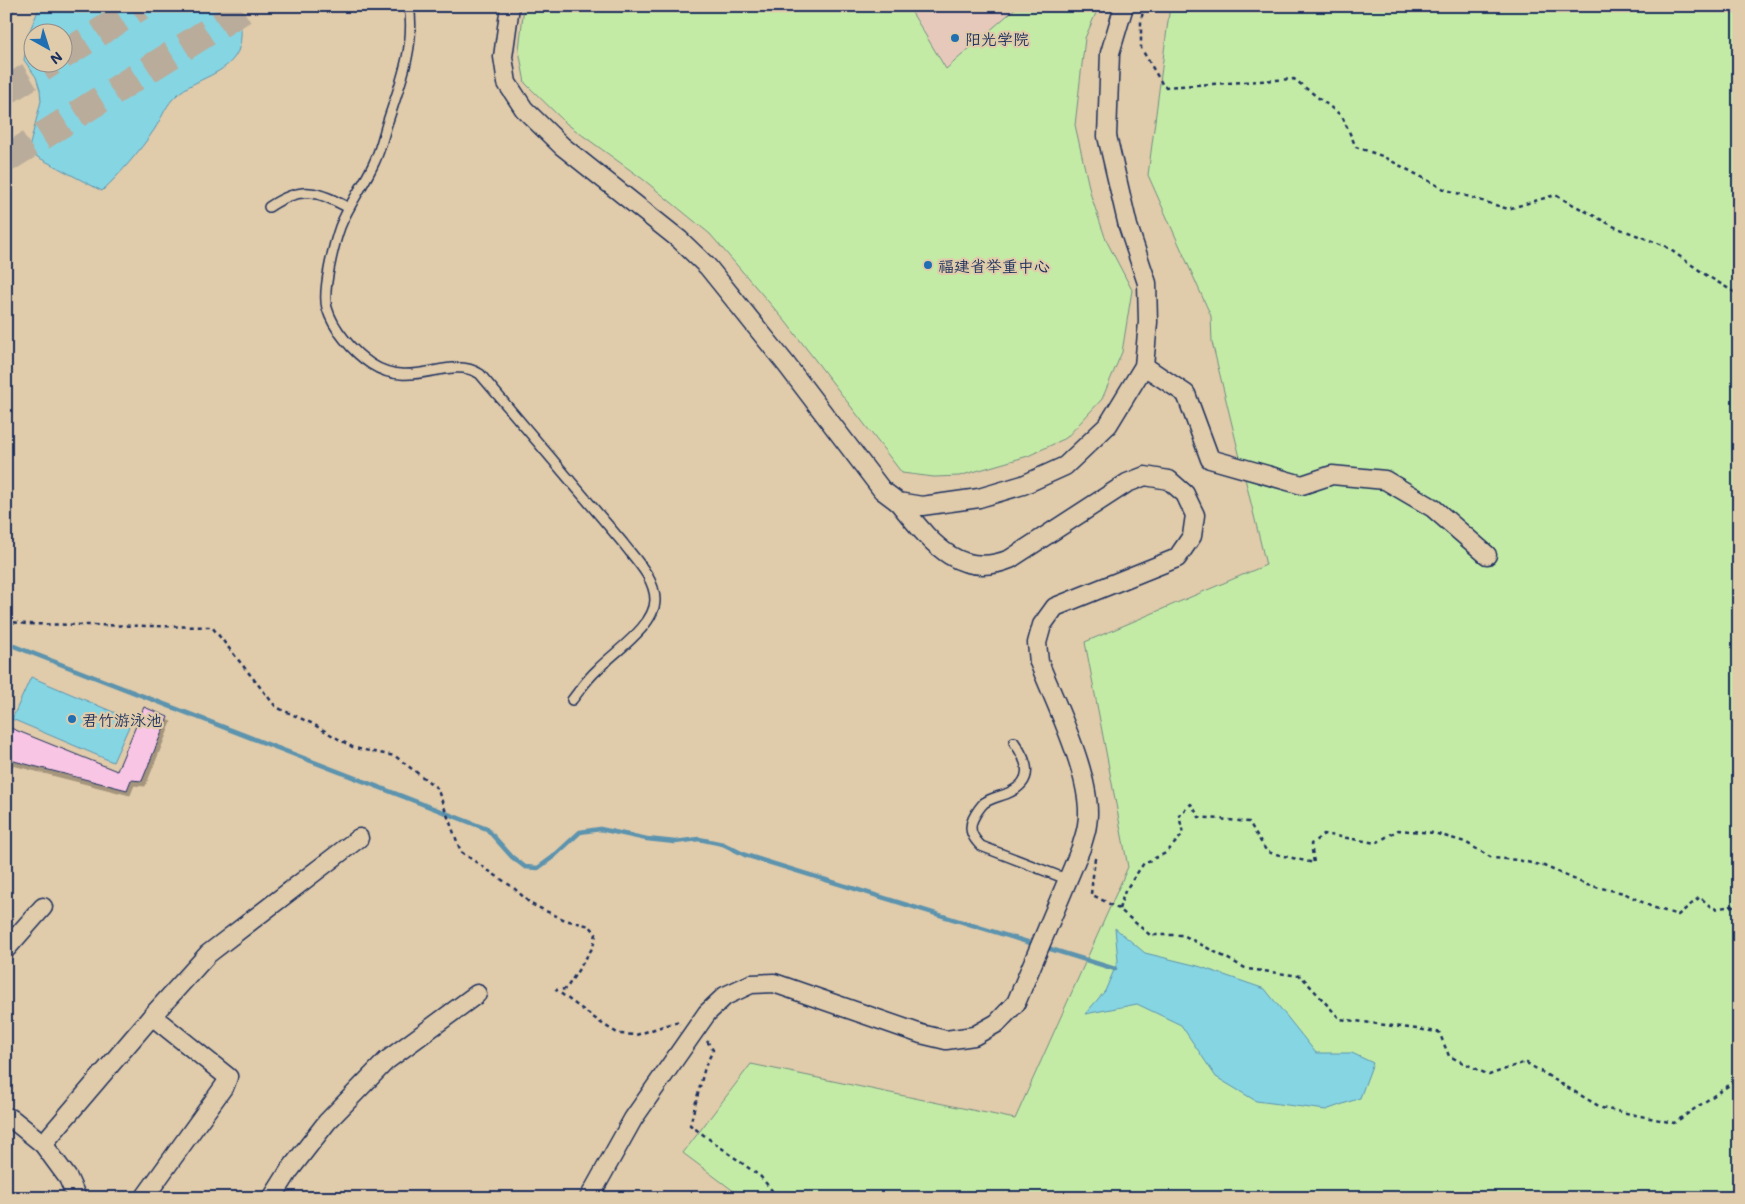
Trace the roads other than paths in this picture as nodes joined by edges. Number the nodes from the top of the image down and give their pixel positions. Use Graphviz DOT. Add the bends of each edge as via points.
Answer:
graph roads {
  1 [pos="9,6"];
  2 [pos="409,6"];
  3 [pos="510,6"];
  4 [pos="1124,6"];
  5 [pos="6,14"];
  6 [pos="269,207"];
  7 [pos="349,208"];
  8 [pos="1144,366"];
  9 [pos="898,502"];
  10 [pos="1487,555"];
  11 [pos="572,700"];
  12 [pos="1014,742"];
  13 [pos="359,838"];
  14 [pos="1068,880"];
  15 [pos="43,907"];
  16 [pos="6,949"];
  17 [pos="477,994"];
  18 [pos="152,1016"];
  19 [pos="6,1117"];
  20 [pos="44,1144"];
  21 [pos="78,1198"];
  22 [pos="144,1198"];
  23 [pos="272,1198"];
  24 [pos="589,1198"];
  1 -- 5 [label="lane"];
  2 -- 7 [label="lane" via="410,36 403,76 375,162"];
  3 -- 9 [label="street" via="503,57 507,83 524,108 562,146 680,240 708,267 882,490"];
  4 -- 8 [label="street" via="1110,53 1107,136 1128,226 1147,282"];
  6 -- 7 [label="lane" via="292,195 309,192"];
  7 -- 11 [label="lane" via="340,227 326,296 332,320 342,334 367,361 390,373 422,374 462,367 480,374 623,543 652,585 655,600 651,616 595,671"];
  8 -- 9 [label="street" via="1108,426 1065,466 1023,486 979,498 922,506"];
  8 -- 10 [label="street" via="1186,394 1210,459 1302,485 1332,475 1385,480 1433,508"];
  9 -- 14 [label="street" via="932,543 954,559 976,566 996,564 1010,558 1127,483 1146,476 1169,480 1185,494 1195,515 1192,536 1177,558 1055,607 1042,625 1037,643 1038,662 1081,768 1086,795 1088,824"];
  12 -- 14 [label="lane" via="1023,755 1027,776 1016,789 984,804 976,813 971,824 974,839 981,846"];
  13 -- 18 [label="street" via="208,954"];
  14 -- 24 [label="street" via="1016,1003 996,1023 974,1036 946,1040 921,1034 774,983 751,984 725,996 707,1013 633,1119"];
  15 -- 16 [label="street"];
  17 -- 23 [label="street" via="386,1061 327,1122"];
  18 -- 20 [label="street"];
  18 -- 22 [label="street" via="228,1076 225,1085"];
  19 -- 20 [label="street"];
  20 -- 21 [label="street"];
}
